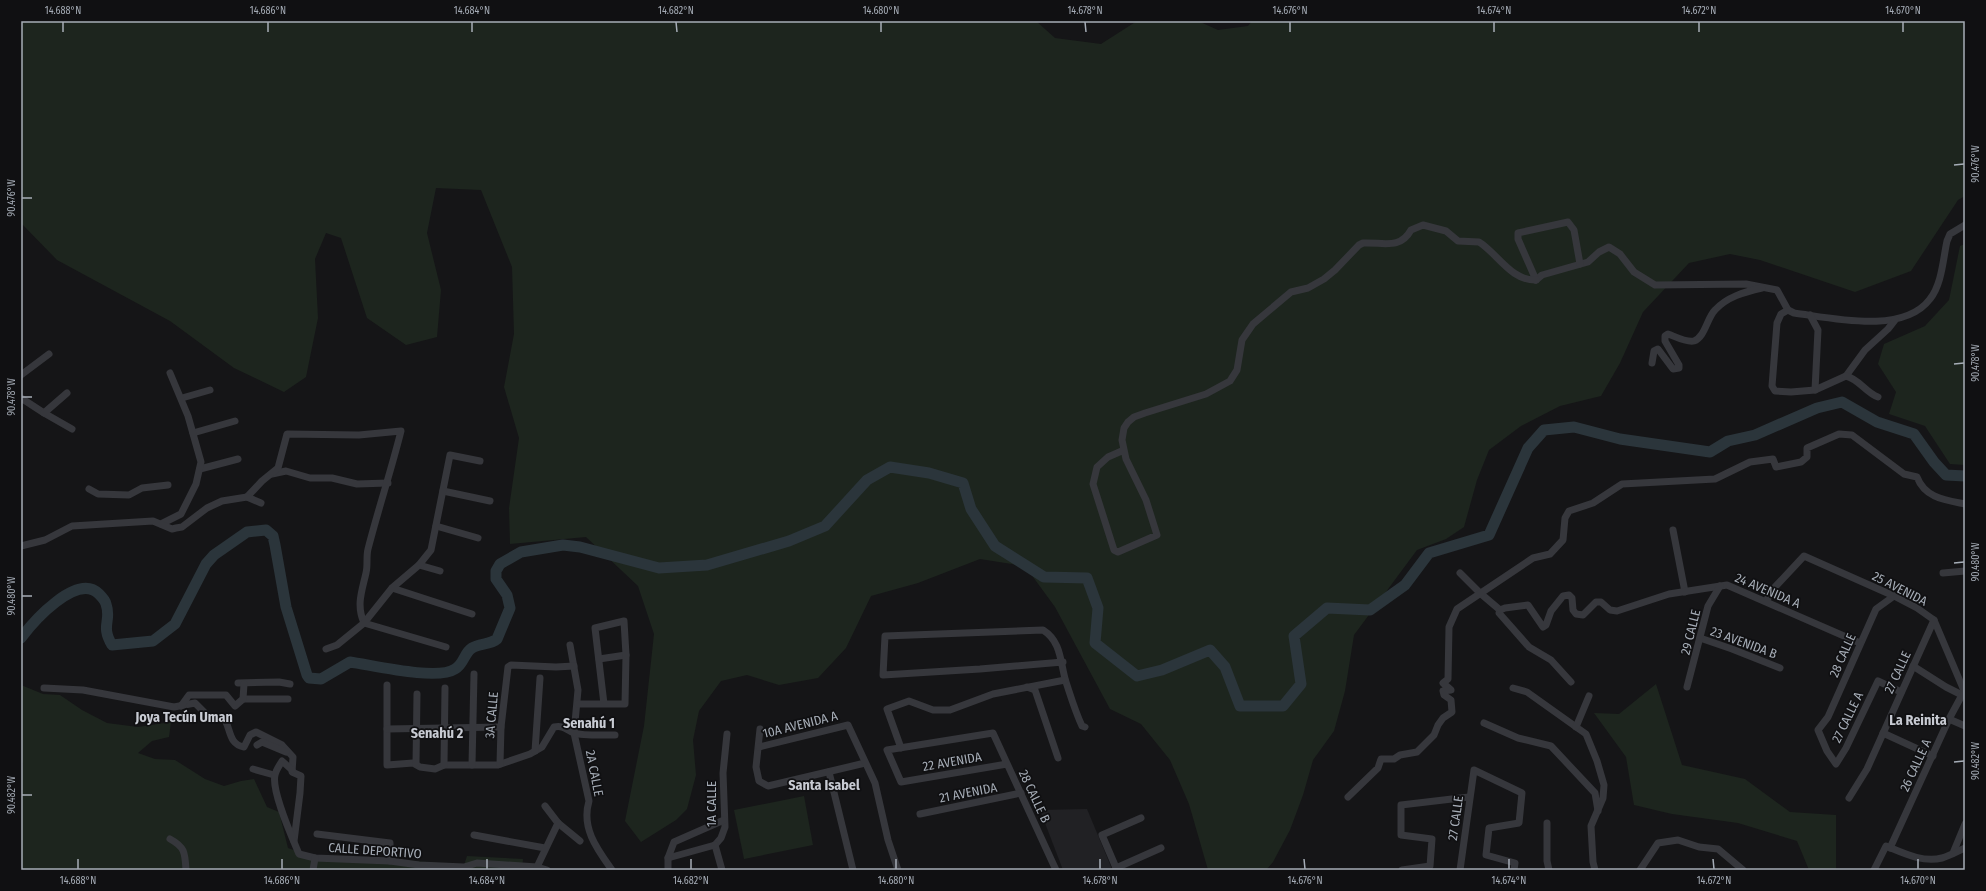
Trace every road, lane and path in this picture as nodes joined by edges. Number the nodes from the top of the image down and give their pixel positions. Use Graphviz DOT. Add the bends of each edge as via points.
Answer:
graph roads {
  1 [pos="1965,225"];
  2 [pos="1580,264"];
  3 [pos="1536,280"];
  4 [pos="1766,287"];
  5 [pos="1788,310"];
  6 [pos="1810,315"];
  7 [pos="1895,320"];
  8 [pos="49,354"];
  9 [pos="1652,363"];
  10 [pos="170,373"];
  11 [pos="21,375"];
  12 [pos="1846,376"];
  13 [pos="210,390"];
  14 [pos="1815,390"];
  15 [pos="67,393"];
  16 [pos="1878,396"];
  17 [pos="21,398"];
  18 [pos="182,398"];
  19 [pos="44,413"];
  20 [pos="236,421"];
  21 [pos="72,429"];
  22 [pos="194,433"];
  23 [pos="1124,450"];
  24 [pos="238,460"];
  25 [pos="480,461"];
  26 [pos="200,469"];
  27 [pos="267,476"];
  28 [pos="388,483"];
  29 [pos="168,485"];
  30 [pos="89,488"];
  31 [pos="443,491"];
  32 [pos="247,497"];
  33 [pos="490,501"];
  34 [pos="261,503"];
  35 [pos="1965,504"];
  36 [pos="161,524"];
  37 [pos="436,526"];
  38 [pos="1673,530"];
  39 [pos="478,538"];
  40 [pos="21,546"];
  41 [pos="418,565"];
  42 [pos="440,571"];
  43 [pos="1965,571"];
  44 [pos="1460,573"];
  45 [pos="1943,573"];
  46 [pos="1720,586"];
  47 [pos="392,588"];
  48 [pos="1685,592"];
  49 [pos="1480,593"];
  50 [pos="1894,596"];
  51 [pos="1766,602"];
  52 [pos="1500,610"];
  53 [pos="472,614"];
  54 [pos="1934,620"];
  55 [pos="364,623"];
  56 [pos="1700,638"];
  57 [pos="1860,643"];
  58 [pos="570,645"];
  59 [pos="446,647"];
  60 [pos="326,649"];
  61 [pos="626,655"];
  62 [pos="599,659"];
  63 [pos="1063,662"];
  64 [pos="574,666"];
  65 [pos="1913,666"];
  66 [pos="1780,668"];
  67 [pos="474,674"];
  68 [pos="540,678"];
  69 [pos="1065,680"];
  70 [pos="1571,682"];
  71 [pos="290,684"];
  72 [pos="387,685"];
  73 [pos="1027,687"];
  74 [pos="1687,687"];
  75 [pos="44,688"];
  76 [pos="445,688"];
  77 [pos="1513,688"];
  78 [pos="1901,692"];
  79 [pos="416,694"];
  80 [pos="1964,694"];
  81 [pos="1589,696"];
  82 [pos="243,699"];
  83 [pos="288,699"];
  84 [pos="578,704"];
  85 [pos="604,704"];
  86 [pos="181,706"];
  87 [pos="1949,718"];
  88 [pos="1484,723"];
  89 [pos="1965,726"];
  90 [pos="501,727"];
  91 [pos="1085,727"];
  92 [pos="1576,727"];
  93 [pos="415,728"];
  94 [pos="444,728"];
  95 [pos="474,728"];
  96 [pos="760,728"];
  97 [pos="387,729"];
  98 [pos="574,733"];
  99 [pos="1883,733"];
  100 [pos="726,734"];
  101 [pos="615,735"];
  102 [pos="257,745"];
  103 [pos="759,747"];
  104 [pos="902,748"];
  105 [pos="535,750"];
  106 [pos="1933,756"];
  107 [pos="293,757"];
  108 [pos="1058,758"];
  109 [pos="865,763"];
  110 [pos="416,764"];
  111 [pos="500,764"];
  112 [pos="1007,764"];
  113 [pos="1836,764"];
  114 [pos="444,765"];
  115 [pos="472,766"];
  116 [pos="253,770"];
  117 [pos="292,770"];
  118 [pos="829,772"];
  119 [pos="274,775"];
  120 [pos="1021,793"];
  121 [pos="1348,797"];
  122 [pos="1469,797"];
  123 [pos="1849,798"];
  124 [pos="545,806"];
  125 [pos="1598,811"];
  126 [pos="920,814"];
  127 [pos="1141,818"];
  128 [pos="724,820"];
  129 [pos="558,823"];
  130 [pos="1547,823"];
  131 [pos="1965,824"];
  132 [pos="317,834"];
  133 [pos="474,834"];
  134 [pos="170,839"];
  135 [pos="294,840"];
  136 [pos="580,840"];
  137 [pos="715,845"];
  138 [pos="1888,847"];
  139 [pos="545,848"];
  140 [pos="1161,848"];
  141 [pos="1965,848"];
  142 [pos="1953,854"];
  143 [pos="315,858"];
  144 [pos="668,858"];
  145 [pos="390,861"];
  146 [pos="537,866"];
  147 [pos="1515,867"];
  148 [pos="522,868"];
  149 [pos="1116,869"];
  150 [pos="1402,869"];
  151 [pos="186,870"];
  152 [pos="313,870"];
  153 [pos="547,870"];
  154 [pos="612,870"];
  155 [pos="668,870"];
  156 [pos="722,870"];
  157 [pos="853,870"];
  158 [pos="898,870"];
  159 [pos="1056,870"];
  160 [pos="1460,870"];
  161 [pos="1550,870"];
  162 [pos="1595,870"];
  163 [pos="1640,870"];
  164 [pos="1743,870"];
  165 [pos="1874,870"];
  1 -- 7 [label="street" via="1950,234 1938,282 1931,298 1912,314"];
  2 -- 3 [label="street" via="1542,275"];
  2 -- 3 [label="street" via="1574,230 1568,222 1518,233 1518,239"];
  2 -- 4 [label="street" via="1588,262 1599,252 1610,247 1620,254 1634,272 1655,285 1746,284"];
  3 -- 23 [label="street" via="1525,278 1502,264 1481,243 1458,241 1446,231 1423,225 1411,230 1409,236 1398,243 1361,243 1324,278 1308,288 1291,292 1253,324 1244,336 1238,370 1230,381 1206,394 1134,417 1124,428"];
  4 -- 5 [label="street" via="1780,292"];
  4 -- 9 [label="street" via="1734,296 1715,310 1695,341 1668,334 1665,336 1665,341 1679,368 1673,369 1658,349 1654,351"];
  5 -- 6 [label="street"];
  5 -- 14 [label="street" via="1781,314 1777,323 1773,389 1783,392"];
  6 -- 7 [label="street" via="1856,320"];
  6 -- 14 [label="street" via="1818,330"];
  7 -- 12 [label="street" via="1865,350"];
  8 -- 11 [label="street"];
  10 -- 18 [label="street"];
  12 -- 14 [label="street"];
  12 -- 16 [label="street"];
  13 -- 18 [label="street"];
  15 -- 19 [label="street"];
  17 -- 19 [label="street"];
  18 -- 22 [label="street"];
  19 -- 21 [label="street"];
  20 -- 22 [label="street"];
  22 -- 26 [label="street"];
  23 -- 23 [label="street" via="1146,500 1157,536 1118,552 1114,550 1093,484 1097,468 1108,457"];
  24 -- 26 [label="street"];
  25 -- 31 [label="street" via="450,455"];
  26 -- 36 [label="street" via="196,484 181,514"];
  27 -- 28 [label="street" via="286,471 310,478 332,478 357,484"];
  27 -- 28 [label="street" via="279,464 288,434 359,435 401,432"];
  27 -- 32 [label="street"];
  28 -- 55 [label="street" via="367,552 366,574 359,610"];
  29 -- 30 [label="street" via="142,488 129,494 98,494"];
  31 -- 33 [label="street"];
  31 -- 37 [label="street"];
  32 -- 34 [label="street"];
  32 -- 36 [label="street" via="214,504 182,527 172,528"];
  35 -- 49 [label="street" via="1942,500 1926,492 1917,477 1904,474 1852,436 1839,434 1807,448 1807,457 1801,462 1776,467 1773,459 1750,462 1715,479 1616,486 1593,503 1569,511 1565,518 1563,540 1550,554 1533,558"];
  36 -- 40 [label="street" via="152,522 72,526 45,540"];
  37 -- 39 [label="street"];
  37 -- 41 [label="street" via="431,550"];
  38 -- 48 [label="street, 29 CALLE"];
  41 -- 42 [label="street"];
  41 -- 47 [label="street"];
  43 -- 45 [label="street"];
  44 -- 49 [label="street"];
  46 -- 48 [label="street, 24 AVENIDA A"];
  46 -- 51 [label="street, 24 AVENIDA A" via="1734,587"];
  46 -- 56 [label="street, 29 CALLE" via="1708,606"];
  47 -- 53 [label="street"];
  47 -- 55 [label="street"];
  48 -- 52 [label="street, 24 AVENIDA A" via="1669,594 1617,611 1596,602 1583,615 1576,614 1573,610 1572,598 1569,595 1563,596 1543,627 1528,605"];
  49 -- 52 [label="street"];
  49 -- 121 [label="street" via="1457,609 1449,627 1448,679 1444,683 1451,690 1443,691 1444,695 1452,700 1452,712 1443,718 1434,736 1417,752 1400,755 1394,759 1381,759 1378,768"];
  50 -- 51 [label="street, 25 AVENIDA" via="1804,556 1775,586"];
  50 -- 54 [label="street, 25 AVENIDA"];
  50 -- 57 [label="street, 28 CALLE" via="1876,609"];
  51 -- 57 [label="street, 24 AVENIDA A"];
  52 -- 70 [label="street" via="1499,613 1529,647 1551,660"];
  54 -- 65 [label="street, 27 CALLE"];
  54 -- 80 [label="street, 25 AVENIDA"];
  55 -- 59 [label="street"];
  55 -- 60 [label="street" via="336,645"];
  56 -- 66 [label="street, 23 AVENIDA B"];
  56 -- 74 [label="street, 29 CALLE"];
  57 -- 113 [label="street, 28 CALLE" via="1828,717 1818,730"];
  58 -- 64 [label="street, 2A CALLE"];
  61 -- 62 [label="street"];
  61 -- 62 [label="street" via="624,621 595,628"];
  61 -- 85 [label="street" via="625,704"];
  62 -- 85 [label="street"];
  63 -- 63 [label="street" via="1052,636 1044,630 884,636 883,674"];
  63 -- 69 [label="street"];
  64 -- 84 [label="street, 2A CALLE"];
  64 -- 90 [label="street, 3A CALLE" via="508,667"];
  65 -- 78 [label="street, 27 CALLE"];
  65 -- 80 [label="street" via="1946,687"];
  67 -- 95 [label="street"];
  68 -- 105 [label="street"];
  69 -- 73 [label="street"];
  69 -- 91 [label="street" via="1075,711 1082,726"];
  71 -- 82 [label="street" via="241,684"];
  72 -- 97 [label="street"];
  73 -- 104 [label="street" via="977,699 950,710 933,710 909,701 887,709"];
  73 -- 108 [label="street" via="1035,690"];
  75 -- 86 [label="street" via="84,690 174,707"];
  76 -- 94 [label="street"];
  77 -- 92 [label="street" via="1527,692"];
  78 -- 99 [label="street, 27 CALLE"];
  78 -- 113 [label="street, 27 CALLE A" via="1878,680"];
  79 -- 93 [label="street"];
  80 -- 87 [label="street, 26 CALLE A"];
  81 -- 92 [label="street"];
  82 -- 83 [label="street"];
  82 -- 86 [label="street" via="235,706 226,695 195,694 189,695"];
  84 -- 85 [label="street"];
  84 -- 98 [label="street, 2A CALLE"];
  86 -- 107 [label="street" via="195,703 208,716 222,718 238,746 244,747 250,735 256,732 282,745"];
  87 -- 89 [label="street"];
  87 -- 106 [label="street, 26 CALLE A"];
  88 -- 125 [label="street" via="1518,738 1551,746 1595,793"];
  90 -- 95 [label="street"];
  90 -- 111 [label="street, 3A CALLE"];
  92 -- 125 [label="street" via="1586,734 1604,785"];
  93 -- 94 [label="street"];
  93 -- 97 [label="street"];
  93 -- 110 [label="street"];
  94 -- 95 [label="street"];
  94 -- 114 [label="street"];
  95 -- 115 [label="street"];
  96 -- 103 [label="street"];
  97 -- 110 [label="street" via="388,765"];
  98 -- 101 [label="street"];
  98 -- 105 [label="street" via="567,728 554,727 542,747"];
  98 -- 154 [label="street, 2A CALLE" via="587,786 588,830"];
  99 -- 106 [label="street"];
  99 -- 123 [label="street, 27 CALLE" via="1867,769"];
  100 -- 128 [label="street, 1A CALLE" via="722,773"];
  102 -- 107 [label="street" via="262,742"];
  103 -- 109 [label="street, 10A AVENIDA A" via="848,725"];
  103 -- 118 [label="street" via="756,768 759,781 768,786"];
  104 -- 112 [label="street, 28 CALLE B" via="992,733"];
  104 -- 112 [label="street, 22 AVENIDA" via="887,750 901,782"];
  105 -- 111 [label="street"];
  106 -- 138 [label="street, 26 CALLE A"];
  107 -- 117 [label="street"];
  109 -- 118 [label="street"];
  109 -- 158 [label="street" via="875,782 888,840"];
  110 -- 114 [label="street" via="436,769"];
  111 -- 115 [label="street"];
  112 -- 120 [label="street, 28 CALLE B"];
  114 -- 115 [label="street"];
  116 -- 119 [label="street"];
  117 -- 119 [label="street" via="282,761"];
  117 -- 135 [label="street" via="301,776"];
  118 -- 157 [label="street"];
  119 -- 135 [label="street, CALLE DEPORTIVO" via="277,798"];
  120 -- 126 [label="street, 21 AVENIDA"];
  120 -- 159 [label="street, 28 CALLE B"];
  122 -- 147 [label="street, 27 CALLE" via="1474,770 1522,792 1519,823 1489,828 1486,855"];
  122 -- 150 [label="street" via="1401,805 1401,835 1432,839 1430,866"];
  122 -- 160 [label="street, 27 CALLE"];
  124 -- 129 [label="street"];
  125 -- 162 [label="street" via="1591,826"];
  127 -- 149 [label="street" via="1102,835"];
  128 -- 137 [label="street, 1A CALLE" via="725,827"];
  128 -- 144 [label="street" via="674,842"];
  129 -- 136 [label="street"];
  129 -- 139 [label="street"];
  130 -- 161 [label="street" via="1547,861"];
  131 -- 142 [label="street"];
  132 -- 145 [label="street" via="390,843"];
  133 -- 139 [label="street"];
  134 -- 151 [label="street" via="181,847"];
  135 -- 143 [label="street, CALLE DEPORTIVO" via="299,854"];
  137 -- 144 [label="street"];
  137 -- 156 [label="street, 1A CALLE"];
  138 -- 142 [label="street" via="1913,856 1932,859"];
  138 -- 165 [label="street, 26 CALLE A"];
  139 -- 146 [label="street"];
  140 -- 149 [label="street"];
  141 -- 142 [label="street"];
  143 -- 145 [label="street, CALLE DEPORTIVO"];
  143 -- 152 [label="street"];
  144 -- 155 [label="street"];
  145 -- 148 [label="street, CALLE DEPORTIVO" via="464,867 477,863"];
  146 -- 148 [label="street, CALLE DEPORTIVO"];
  146 -- 153 [label="street, CALLE DEPORTIVO"];
  163 -- 164 [label="street" via="1658,843 1678,840 1699,848 1718,849"];
}
